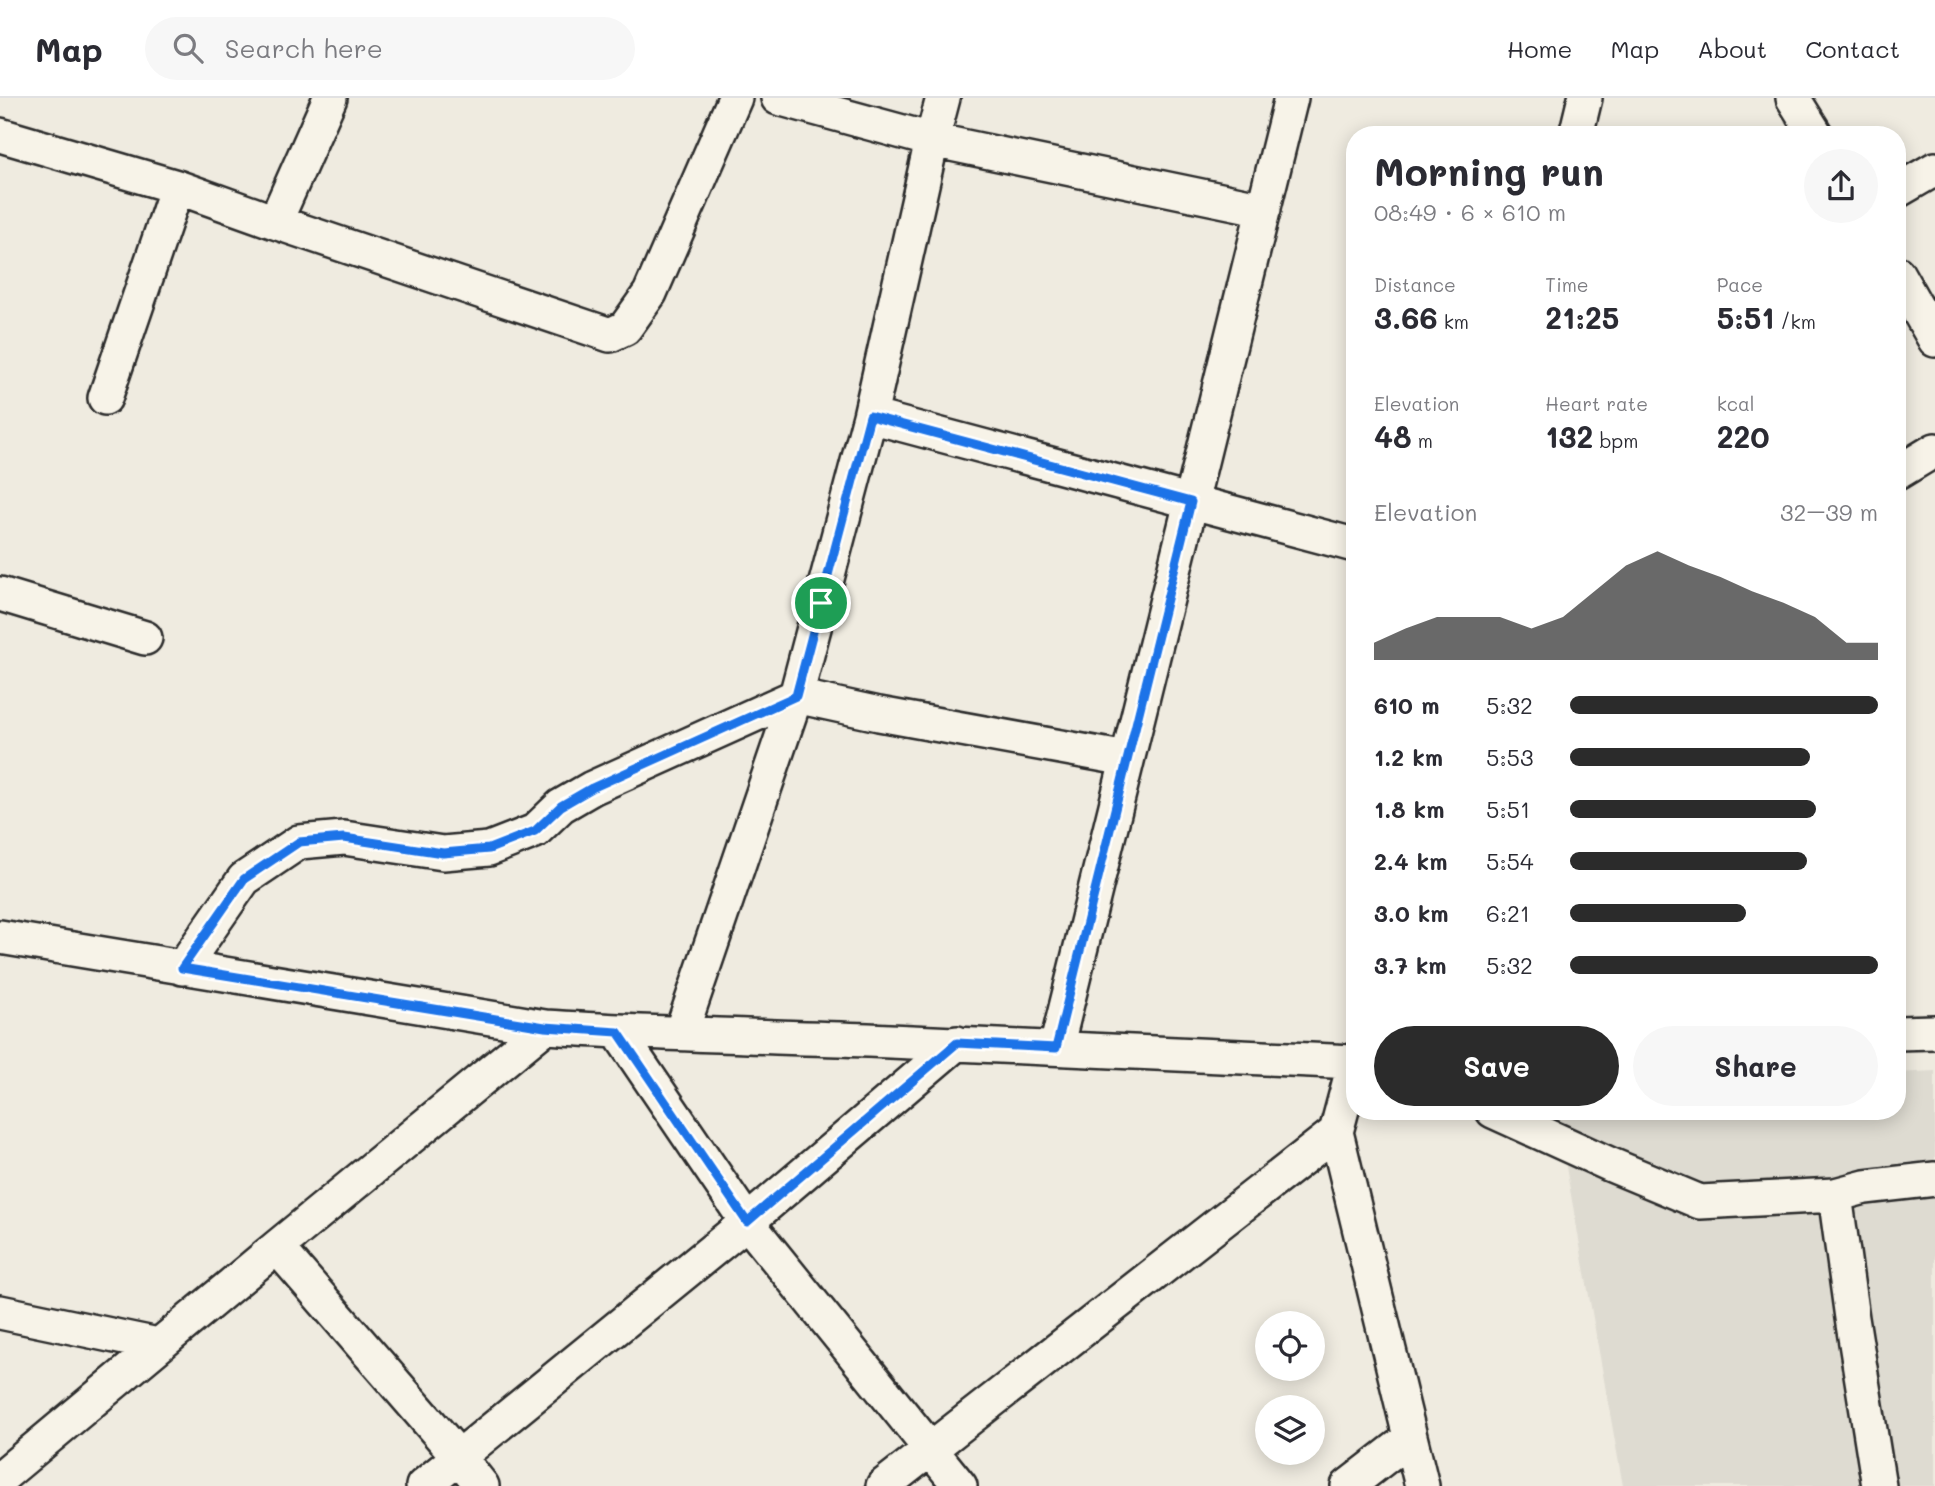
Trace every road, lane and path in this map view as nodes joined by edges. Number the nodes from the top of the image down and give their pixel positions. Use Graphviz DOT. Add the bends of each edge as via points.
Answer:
graph roads {
  1 [pos="330,98"];
  2 [pos="735,98"];
  3 [pos="778,98"];
  4 [pos="943,98"];
  5 [pos="1292,98"];
  6 [pos="1585,98"];
  7 [pos="1793,98"];
  8 [pos="1578,126"];
  9 [pos="1810,126"];
  10 [pos="0,135"];
  11 [pos="932,141"];
  12 [pos="1935,169"];
  13 [pos="1906,186"];
  14 [pos="177,187"];
  15 [pos="1264,209"];
  16 [pos="275,222"];
  17 [pos="1906,289"];
  18 [pos="1935,340"];
  19 [pos="105,398"];
  20 [pos="870,416"];
  21 [pos="1935,450"];
  22 [pos="1906,468"];
  23 [pos="1191,502"];
  24 [pos="1346,543"];
  25 [pos="0,594"];
  26 [pos="145,638"];
  27 [pos="796,696"];
  28 [pos="1128,760"];
  29 [pos="0,937"];
  30 [pos="182,968"];
  31 [pos="545,1027"];
  32 [pos="618,1032"];
  33 [pos="681,1032"];
  34 [pos="1935,1032"];
  35 [pos="1906,1033"];
  36 [pos="957,1043"];
  37 [pos="1056,1048"];
  38 [pos="1346,1076"];
  39 [pos="1346,1100"];
  40 [pos="1513,1120"];
  41 [pos="1336,1132"];
  42 [pos="1935,1179"];
  43 [pos="1835,1195"];
  44 [pos="747,1222"];
  45 [pos="277,1247"];
  46 [pos="0,1312"];
  47 [pos="158,1345"];
  48 [pos="1410,1438"];
  49 [pos="930,1449"];
  50 [pos="459,1457"];
  51 [pos="6,1480"];
  52 [pos="423,1486"];
  53 [pos="482,1486"];
  54 [pos="883,1486"];
  55 [pos="960,1486"];
  56 [pos="1348,1486"];
  57 [pos="1422,1486"];
  58 [pos="1879,1486"];
  1 -- 16 [label="street"];
  2 -- 16 [label="street" via="650,293 625,328 610,335"];
  3 -- 11 [label="street"];
  4 -- 11 [label="street"];
  5 -- 15 [label="street"];
  6 -- 8 [label="street"];
  7 -- 9 [label="street"];
  10 -- 14 [label="street"];
  11 -- 15 [label="street"];
  11 -- 20 [label="street"];
  12 -- 13 [label="street"];
  14 -- 16 [label="street"];
  14 -- 19 [label="street"];
  15 -- 23 [label="street"];
  17 -- 18 [label="street"];
  20 -- 23 [label="street"];
  20 -- 27 [label="street"];
  21 -- 22 [label="street"];
  23 -- 24 [label="street"];
  23 -- 28 [label="street"];
  25 -- 26 [label="street"];
  27 -- 28 [label="street"];
  27 -- 30 [label="street" via="592,788 561,806 535,831 489,849 443,853 344,838 299,842 244,879"];
  27 -- 33 [label="street"];
  28 -- 37 [label="street"];
  29 -- 30 [label="street"];
  30 -- 31 [label="street"];
  31 -- 32 [label="street"];
  31 -- 45 [label="street"];
  32 -- 33 [label="street"];
  32 -- 44 [label="street"];
  33 -- 36 [label="street"];
  34 -- 35 [label="street"];
  36 -- 37 [label="street"];
  36 -- 44 [label="street"];
  37 -- 38 [label="street"];
  39 -- 41 [label="street"];
  40 -- 43 [label="street" via="1700,1202"];
  41 -- 48 [label="street"];
  41 -- 49 [label="street"];
  42 -- 43 [label="street"];
  43 -- 58 [label="street"];
  44 -- 49 [label="street"];
  44 -- 50 [label="street"];
  45 -- 47 [label="street"];
  45 -- 50 [label="street"];
  46 -- 47 [label="street"];
  47 -- 51 [label="street"];
  48 -- 56 [label="street"];
  48 -- 57 [label="street"];
  49 -- 54 [label="street"];
  49 -- 55 [label="street"];
  50 -- 52 [label="street"];
  50 -- 53 [label="street"];
}
